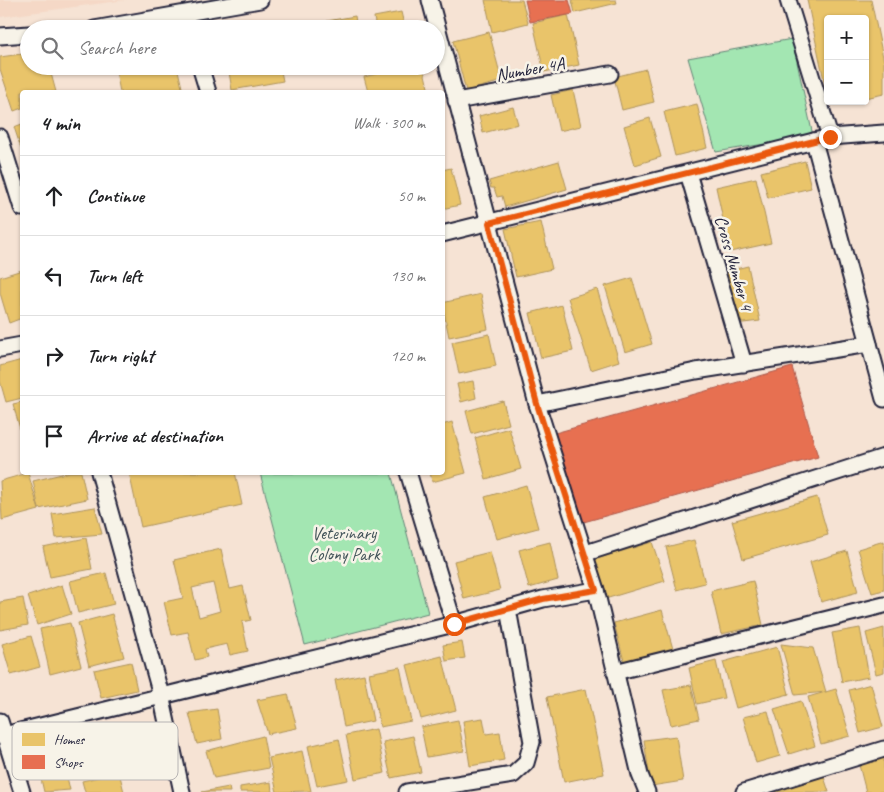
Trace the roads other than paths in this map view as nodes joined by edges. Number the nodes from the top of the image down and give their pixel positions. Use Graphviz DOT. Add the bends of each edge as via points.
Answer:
graph roads {
  1 [pos="260,0"];
  2 [pos="430,0"];
  3 [pos="788,0"];
  4 [pos="185,14"];
  5 [pos="149,20"];
  6 [pos="187,20"];
  7 [pos="435,20"];
  8 [pos="20,35"];
  9 [pos="0,36"];
  10 [pos="445,58"];
  11 [pos="610,74"];
  12 [pos="203,75"];
  13 [pos="207,90"];
  14 [pos="456,101"];
  15 [pos="884,133"];
  16 [pos="0,136"];
  17 [pos="830,137"];
  18 [pos="814,141"];
  19 [pos="688,173"];
  20 [pos="20,195"];
  21 [pos="489,223"];
  22 [pos="445,233"];
  23 [pos="869,344"];
  24 [pos="20,345"];
  25 [pos="0,349"];
  26 [pos="744,364"];
  27 [pos="884,399"];
  28 [pos="537,404"];
  29 [pos="884,457"];
  30 [pos="100,475"];
  31 [pos="409,475"];
  32 [pos="586,553"];
  33 [pos="596,590"];
  34 [pos="884,606"];
  35 [pos="508,609"];
  36 [pos="454,624"];
  37 [pos="616,672"];
  38 [pos="161,695"];
  39 [pos="41,722"];
  40 [pos="167,722"];
  41 [pos="1,731"];
  42 [pos="884,749"];
  43 [pos="12,763"];
  44 [pos="178,774"];
  45 [pos="18,780"];
  46 [pos="22,792"];
  47 [pos="182,792"];
  48 [pos="411,792"];
  49 [pos="648,792"];
  50 [pos="744,792"];
  1 -- 4 [label="street"];
  2 -- 7 [label="street"];
  3 -- 17 [label="street"];
  4 -- 5 [label="street"];
  4 -- 6 [label="street"];
  8 -- 9 [label="street"];
  10 -- 14 [label="street"];
  11 -- 14 [label="street, Number 4A"];
  12 -- 13 [label="street"];
  14 -- 21 [label="street"];
  15 -- 17 [label="street"];
  16 -- 20 [label="street"];
  17 -- 18 [label="street"];
  18 -- 19 [label="street"];
  18 -- 23 [label="street"];
  19 -- 21 [label="street"];
  19 -- 26 [label="street, Cross Number 4"];
  21 -- 22 [label="street"];
  21 -- 28 [label="street"];
  23 -- 26 [label="street"];
  23 -- 27 [label="street"];
  24 -- 25 [label="street"];
  26 -- 28 [label="street"];
  28 -- 32 [label="street"];
  29 -- 32 [label="street"];
  30 -- 38 [label="street"];
  31 -- 36 [label="street"];
  32 -- 33 [label="street"];
  33 -- 35 [label="street"];
  33 -- 37 [label="street"];
  34 -- 37 [label="street"];
  35 -- 36 [label="street"];
  35 -- 48 [label="street" via="532,742 526,763 513,775"];
  36 -- 38 [label="street"];
  37 -- 49 [label="street" via="640,775"];
  38 -- 39 [label="street"];
  38 -- 40 [label="street"];
  41 -- 43 [label="street"];
  42 -- 50 [label="street"];
  44 -- 47 [label="street"];
  45 -- 46 [label="street"];
}
